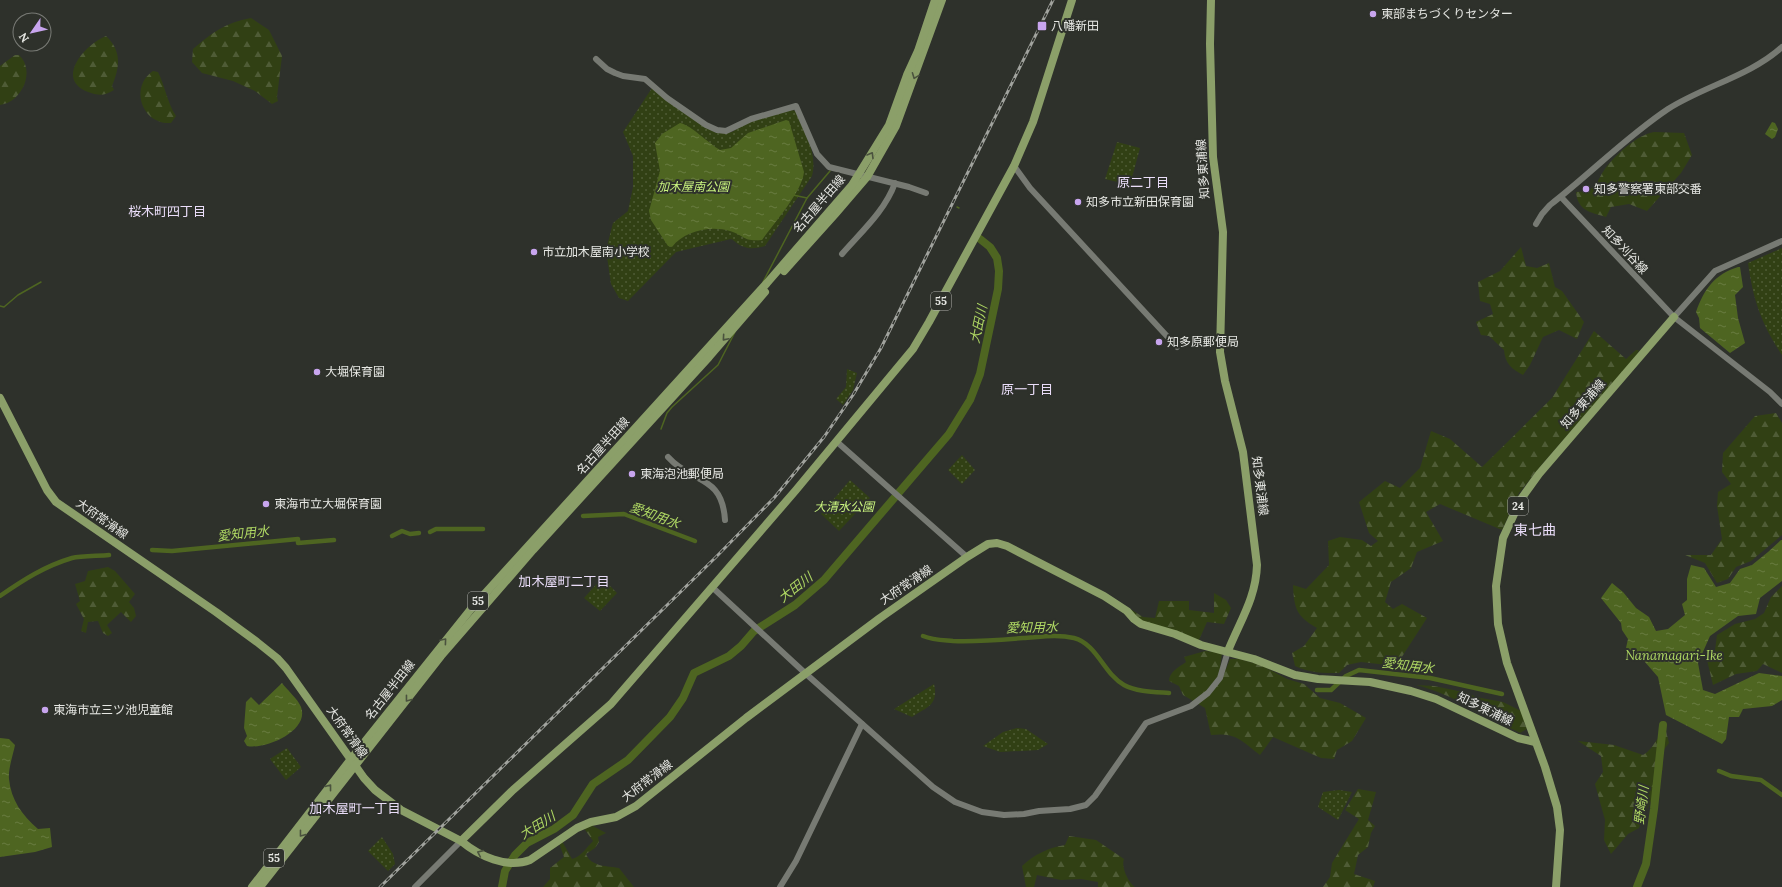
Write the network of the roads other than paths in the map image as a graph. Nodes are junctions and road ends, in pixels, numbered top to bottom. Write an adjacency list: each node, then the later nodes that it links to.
1 (935, 0): 8 (main road, 名古屋半田線 / 55, one-way to 1)
2 (942, 0): 8 (main road, 名古屋半田線 / 55, one-way to 8)
3 (1072, 0): 7 (main road, 55)
4 (1211, 0): 24 (main road, 知多東浦線)
5 (1782, 47): 11 (street)
6 (596, 59): 8 (street)
7 (1014, 166): 16 (street); 19 (main road, 55)
8 (863, 176): 9 (street); 28 (main road, 名古屋半田線 / 55)
9 (895, 183): 10 (street); 14 (street)
10 (926, 193)
11 (1560, 197): 12 (street); 15 (street, 知多刈谷線)
12 (1536, 224)
13 (1782, 241): 15 (street)
14 (842, 254)
15 (1674, 318): 18 (street, 知多刈谷線); 27 (main road, 知多東浦線 / 24)
16 (1177, 347)
17 (0, 398): 28 (main road, 大府常滑線)
18 (1782, 404)
19 (836, 441): 22 (street); 23 (main road, 55)
20 (668, 457): 21 (street)
21 (726, 520)
22 (967, 557): 24 (main road, 大府常滑線); 25 (main road, 大府常滑線)
23 (712, 587): 25 (street); 29 (main road, 55)
24 (1228, 651): 26 (street); 27 (main road, 知多東浦線)
25 (805, 673): 26 (street); 29 (main road, 大府常滑線, one-way to 29)
26 (862, 724): 33 (street)
27 (1535, 742): 34 (main road, 知多東浦線 / 24)
28 (354, 762): 29 (main road, 大府常滑線); 30 (main road, 名古屋半田線 / 55, one-way to 28); 31 (main road, 名古屋半田線 / 55, one-way to 31)
29 (461, 841): 32 (street)
30 (252, 887)
31 (260, 887)
32 (415, 887)
33 (780, 887)
34 (1556, 887)

